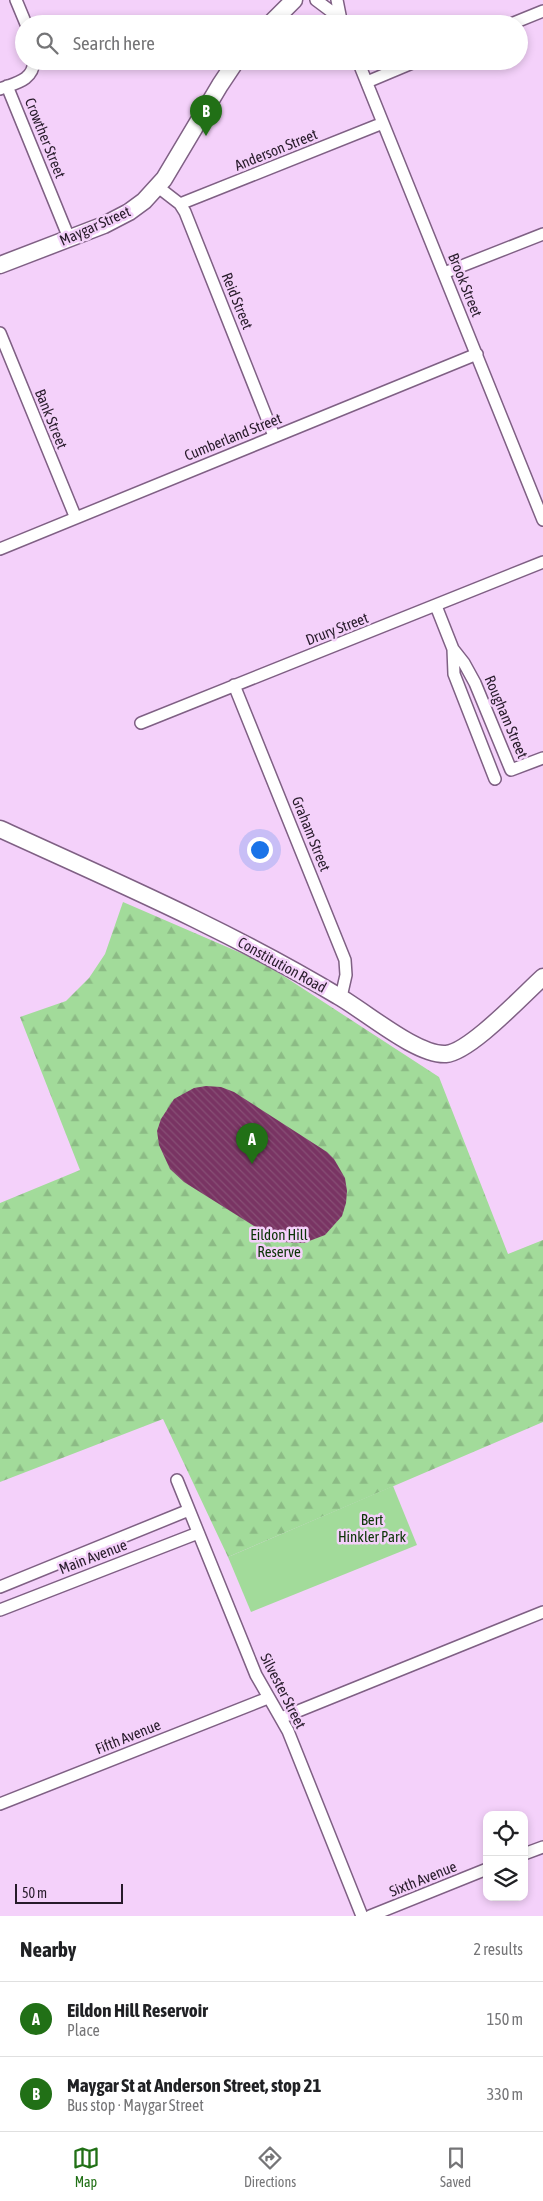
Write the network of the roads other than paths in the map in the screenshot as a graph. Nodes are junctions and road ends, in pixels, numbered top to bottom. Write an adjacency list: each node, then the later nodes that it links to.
1 (16, 0): 6 (street)
2 (294, 0): 7 (street)
3 (316, 0): 8 (street)
4 (337, 0): 9 (street)
5 (543, 11): 10 (street)
6 (22, 15)
7 (279, 15)
8 (334, 15)
9 (340, 15)
10 (528, 17)
11 (32, 70): 16 (street, Crowther Street)
12 (230, 70): 18 (street, Maygar Street)
13 (361, 70): 15 (street, Brook Street)
14 (396, 70): 15 (street)
15 (366, 82): 17 (street, Brook Street)
16 (4, 88): 21 (street, Crowther Street)
17 (383, 123): 19 (street, Anderson Street); 23 (street, Brook Street)
18 (158, 187): 19 (street, Reid Street); 21 (street, Maygar Street)
19 (180, 204): 26 (street, Reid Street)
20 (543, 234): 23 (street)
21 (69, 238): 22 (street, Maygar Street)
22 (0, 265)
23 (444, 272): 25 (street, Brook Street)
24 (0, 333): 27 (street, Bank Street)
25 (477, 354): 26 (street, Cumberland Street); 28 (street, Brook Street)
26 (274, 436): 27 (street, Cumberland Street)
27 (75, 516): 29 (street, Cumberland Street)
28 (543, 520)
29 (0, 548)
30 (543, 562): 31 (street, Drury Street)
31 (436, 606): 32 (street, Rougham Street); 33 (street, Drury Street)
32 (452, 649): 35 (street, Rougham Street); 36 (street, Rougham Street)
33 (234, 685): 34 (street, Drury Street); 39 (street, Graham Street)
34 (141, 724)
35 (543, 758)
36 (495, 779)
37 (0, 829): 39 (street, Constitution Road)
38 (543, 977): 39 (street, Constitution Road)
39 (341, 997)
40 (177, 1480): 41 (street, Silvester Street)
41 (189, 1510): 42 (street, Silvester Street); 43 (street, Main Avenue)
42 (198, 1532): 44 (street, Main Avenue); 46 (street, Silvester Street)
43 (0, 1587)
44 (0, 1610)
45 (543, 1612): 47 (street)
46 (268, 1698): 47 (street, Silvester Street); 48 (street, Fifth Avenue)
47 (280, 1718): 52 (street, Silvester Street)
48 (0, 1804)
49 (543, 1847): 50 (street)
50 (528, 1853)
51 (483, 1871): 53 (street, Sixth Avenue)
52 (362, 1916)
53 (370, 1916)

